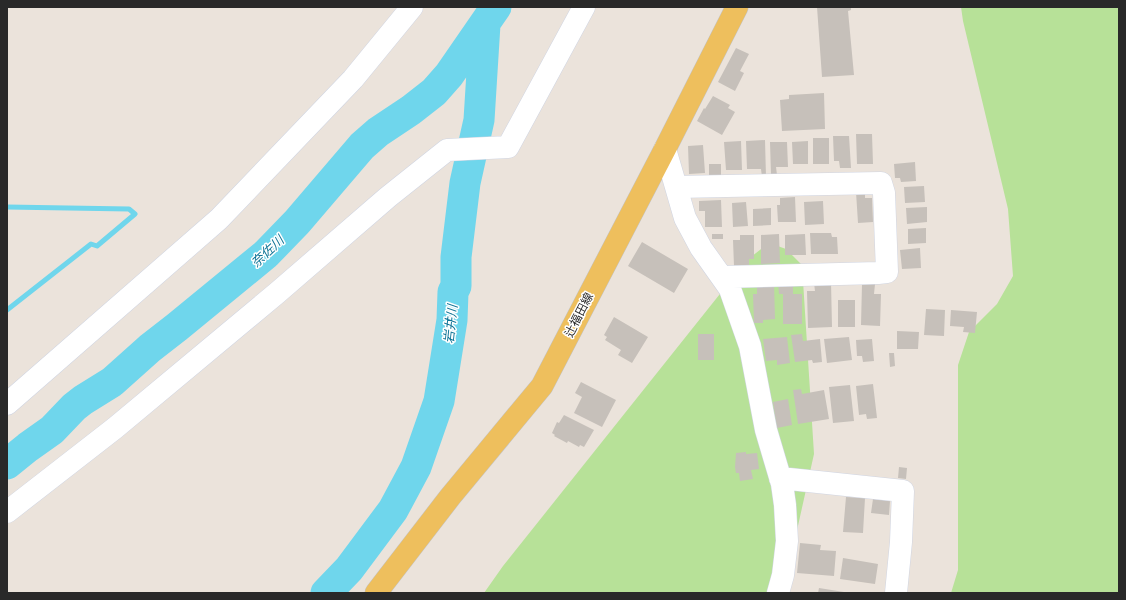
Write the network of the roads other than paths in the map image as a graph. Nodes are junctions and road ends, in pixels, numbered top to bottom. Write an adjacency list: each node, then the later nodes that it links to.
1 (412, 7): 7 (street)
2 (584, 7): 9 (street)
3 (737, 7): 4 (main road, 辻福田線)
4 (665, 149): 5 (street); 10 (main road, 辻福田線)
5 (676, 187): 6 (street); 6 (street)
6 (722, 277): 8 (street)
7 (7, 404)
8 (780, 478): 11 (street); 12 (street)
9 (7, 512)
10 (376, 593)
11 (778, 593)
12 (896, 593)

